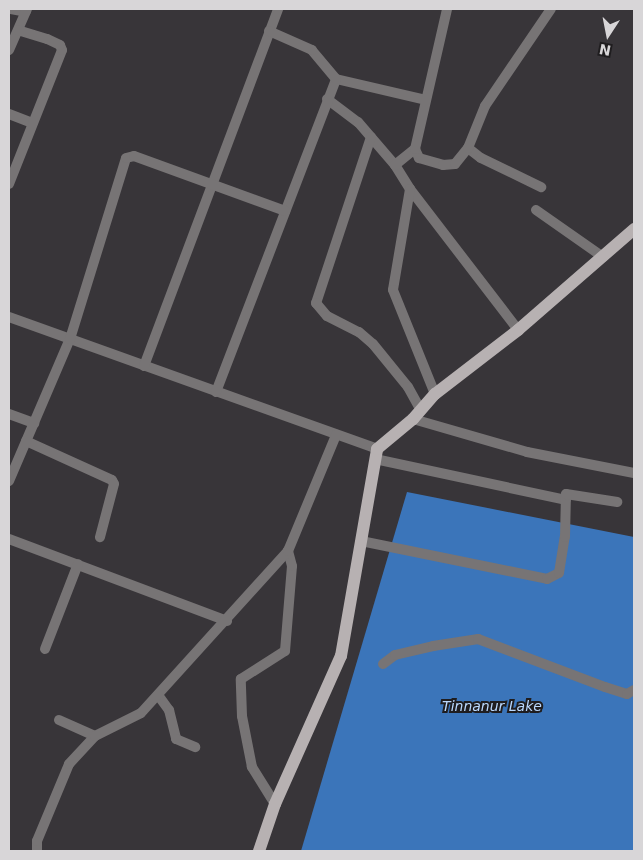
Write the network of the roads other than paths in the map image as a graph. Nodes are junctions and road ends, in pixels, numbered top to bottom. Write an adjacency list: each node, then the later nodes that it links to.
1 (11, 9): 5 (street)
2 (278, 9): 7 (street)
3 (447, 9): 11 (street)
4 (551, 9): 15 (street)
5 (26, 10): 6 (street)
6 (18, 30): 8 (street); 13 (street)
7 (269, 31): 9 (street); 18 (street)
8 (9, 50)
9 (336, 79): 10 (street); 11 (street)
10 (327, 99): 14 (street); 23 (street)
11 (426, 100): 16 (street)
12 (9, 114): 13 (street)
13 (32, 123): 19 (street)
14 (371, 137): 17 (street); 33 (street)
15 (468, 148): 16 (street); 20 (street)
16 (415, 150): 17 (street)
17 (395, 165): 21 (street)
18 (212, 183): 23 (street); 28 (street); 29 (street)
19 (9, 184)
20 (541, 187)
21 (410, 189): 27 (street); 31 (street)
22 (536, 210): 25 (street)
23 (285, 212): 30 (street)
24 (634, 228): 25 (main road)
25 (603, 257): 27 (main road)
26 (9, 317): 28 (street)
27 (518, 330): 31 (main road)
28 (70, 339): 29 (street); 34 (street)
29 (144, 366): 30 (street)
30 (216, 392): 35 (street)
31 (436, 394): 33 (main road)
32 (9, 414): 34 (street)
33 (417, 414): 37 (main road); 38 (street)
34 (34, 423): 36 (street)
35 (336, 435): 37 (street); 45 (street)
36 (26, 441): 39 (street); 42 (street)
37 (376, 454): 40 (street); 44 (main road)
38 (634, 473)
39 (9, 481)
40 (566, 500): 41 (street); 44 (street)
41 (617, 502)
42 (100, 537)
43 (9, 539): 46 (street)
44 (361, 541): 55 (main road)
45 (288, 550): 47 (street); 55 (street)
46 (78, 564): 47 (street); 48 (street)
47 (227, 621): 51 (street)
48 (45, 649)
49 (383, 664): 50 (street)
50 (634, 690)
51 (158, 695): 53 (street); 54 (street)
52 (59, 720): 53 (street)
53 (96, 736): 56 (street)
54 (195, 747)
55 (275, 804): 57 (main road)
56 (36, 851)
57 (258, 851)

